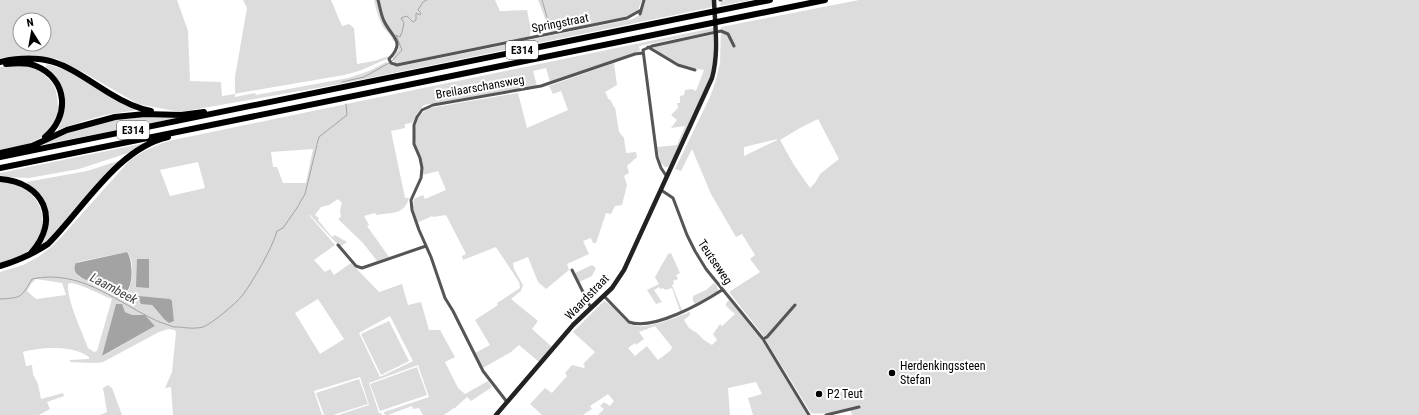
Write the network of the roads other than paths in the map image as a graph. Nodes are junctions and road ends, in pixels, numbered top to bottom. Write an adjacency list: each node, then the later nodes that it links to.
1 (378, 0): 2 (street, Springstraat)
2 (644, 0)
3 (714, 0): 19 (street, Waardstraat)
4 (770, 0): 12 (highway, E314)
5 (825, 0): 14 (highway, E314)
6 (734, 46): 7 (street)
7 (648, 47): 8 (street); 11 (street)
8 (643, 53): 19 (street); 23 (street, Breilaarschansweg)
9 (0, 62): 13 (highway, E314)
10 (0, 65): 15 (highway, E314)
11 (695, 70)
12 (267, 103): 13 (highway, E314); 17 (highway, E314)
13 (170, 115): 15 (highway, E314)
14 (180, 131): 18 (highway, E314); 24 (highway, E314)
15 (23, 148): 16 (highway, E314)
16 (0, 153)
17 (0, 157)
18 (0, 168)
19 (667, 177): 21 (street, Waardstraat)
20 (0, 179): 24 (highway, E314)
21 (661, 190): 27 (street, Teutseweg); 28 (street, Waardstraat)
22 (338, 245): 23 (street)
23 (426, 246): 32 (street, Breilaarschansweg)
24 (28, 256): 25 (highway, E314)
25 (0, 266)
26 (572, 270): 30 (street)
27 (722, 290): 28 (street); 31 (street, Teutseweg)
28 (604, 296): 30 (street, Waardstraat)
29 (795, 305): 31 (street)
30 (591, 308): 32 (street, Waardstraat)
31 (764, 339): 35 (street, Teutseweg)
32 (507, 402): 34 (street, Waardstraat)
33 (859, 407): 36 (street)
34 (496, 415)
35 (809, 415)
36 (826, 415)

